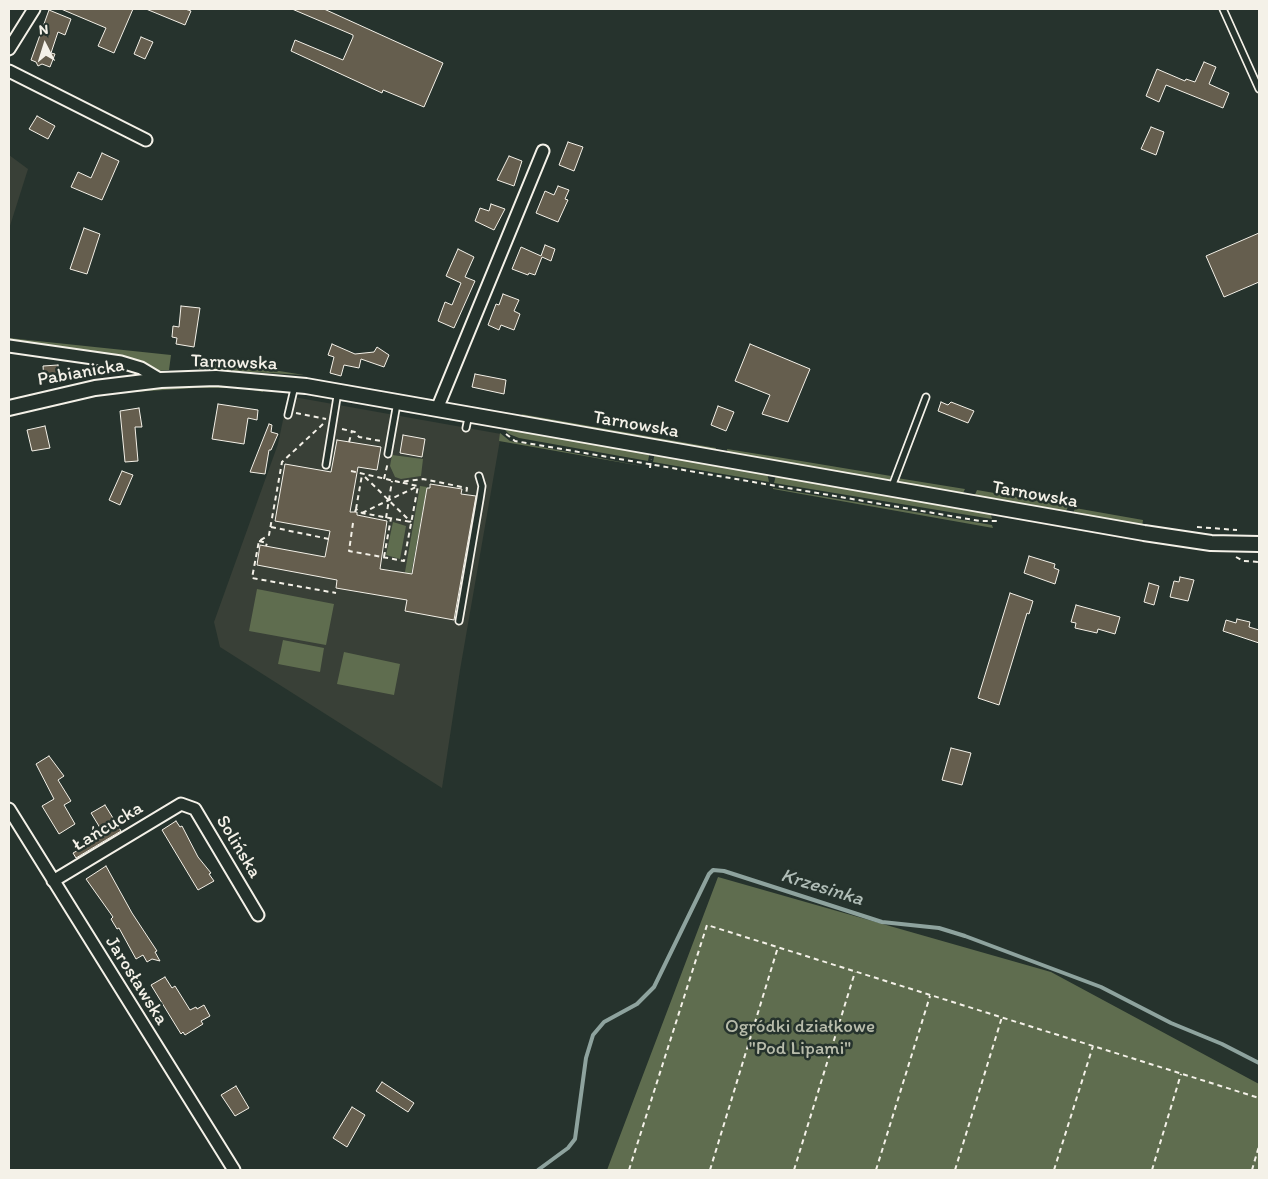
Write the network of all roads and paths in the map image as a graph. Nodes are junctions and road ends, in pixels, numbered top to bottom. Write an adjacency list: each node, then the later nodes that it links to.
1 (34, 9): 3 (street)
2 (1223, 9): 5 (lane)
3 (9, 49)
4 (9, 71): 6 (street)
5 (1259, 89)
6 (146, 140)
7 (543, 151): 15 (street)
8 (9, 346): 9 (street)
9 (160, 380): 10 (street, Tarnowska); 14 (street, Pabianicka)
10 (295, 385): 11 (street, Tarnowska); 16 (lane)
11 (338, 390): 13 (street, Tarnowska); 17 (lane)
12 (926, 397): 31 (lane)
13 (397, 401): 15 (street, Tarnowska); 21 (lane)
14 (9, 408)
15 (437, 409): 31 (street, Tarnowska)
16 (289, 414): 40 (path)
17 (332, 427): 18 (path); 23 (lane)
18 (352, 431): 20 (path); 21 (path)
19 (503, 431): 37 (path)
20 (350, 442)
21 (390, 443): 22 (lane)
22 (388, 454): 27 (path)
23 (326, 465)
24 (351, 471): 25 (path)
25 (363, 475): 27 (path); 33 (path); 34 (path)
26 (479, 476): 49 (lane)
27 (384, 479): 28 (path)
28 (392, 481): 29 (path); 33 (path)
29 (399, 482): 30 (path); 32 (path)
30 (418, 486): 33 (path); 38 (path)
31 (891, 489): 43 (street, Tarnowska)
32 (466, 494)
33 (389, 500): 34 (path); 35 (path); 38 (path)
34 (362, 513): 35 (path)
35 (386, 518): 36 (path)
36 (391, 518): 38 (path); 45 (path)
37 (1005, 519)
38 (412, 522): 45 (path)
39 (353, 523): 45 (path)
40 (270, 528): 41 (path); 42 (path)
41 (329, 539)
42 (259, 542): 44 (path); 48 (path)
43 (1259, 544)
44 (266, 546)
45 (384, 557)
46 (1234, 557): 47 (path)
47 (1259, 562)
48 (336, 593)
49 (459, 621)
50 (181, 804): 52 (street, Łańcucka); 53 (street, Solińska)
51 (9, 809): 52 (street, Jarosławska)
52 (53, 881): 62 (street, Jarosławska)
53 (258, 915)
54 (778, 947): 55 (path); 63 (path); 64 (path)
55 (856, 972): 56 (path); 65 (path)
56 (930, 995): 57 (path); 66 (path)
57 (1002, 1018): 58 (path); 67 (path)
58 (1093, 1046): 59 (path); 68 (path)
59 (1182, 1074): 60 (path); 69 (path)
60 (1259, 1098)
61 (1259, 1146): 70 (path)
62 (234, 1170)
63 (629, 1170)
64 (710, 1170)
65 (794, 1170)
66 (876, 1170)
67 (955, 1170)
68 (1054, 1170)
69 (1152, 1170)
70 (1252, 1170)

